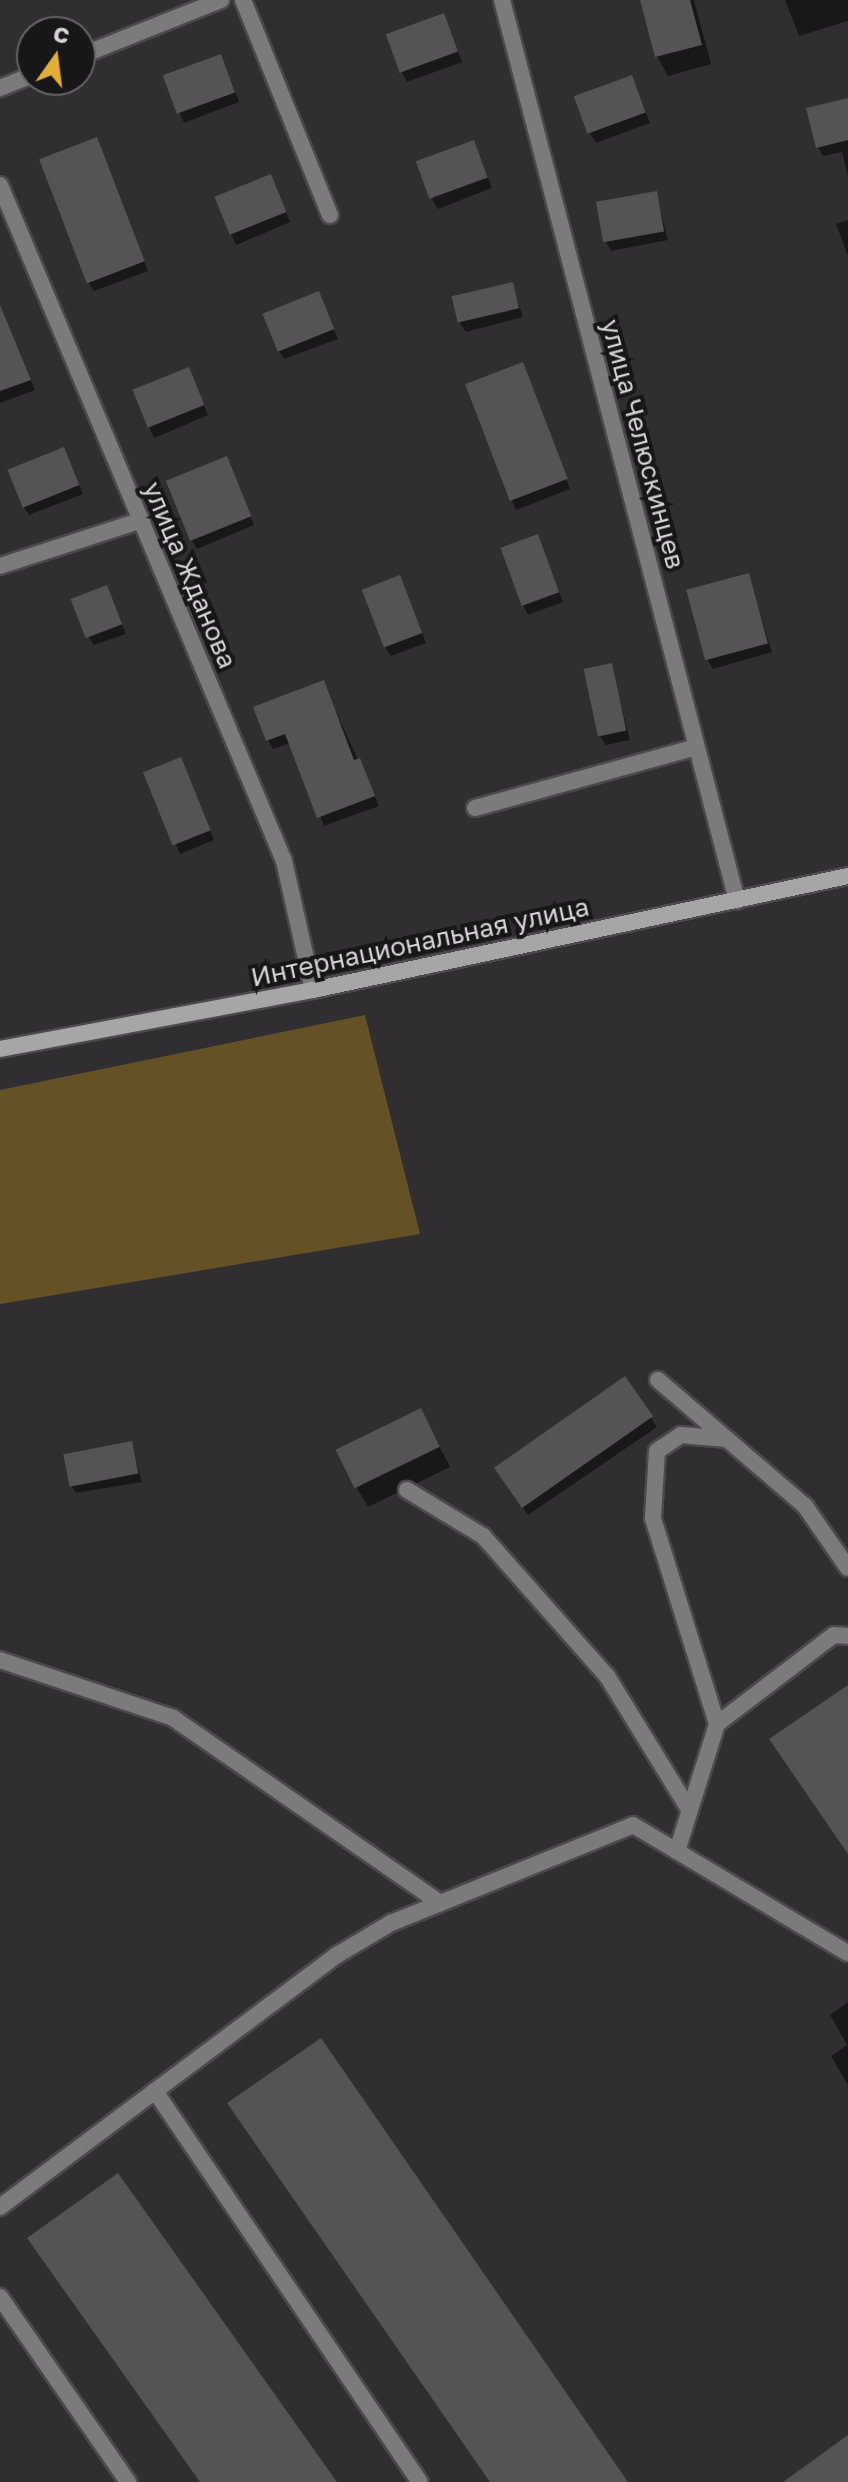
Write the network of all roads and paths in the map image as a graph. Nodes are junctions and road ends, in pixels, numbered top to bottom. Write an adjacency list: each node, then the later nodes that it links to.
1 (221, 0): 4 (street)
2 (243, 0): 6 (street)
3 (502, 0): 9 (street, улица Челюскинцев)
4 (96, 50)
5 (0, 185): 7 (street, улица Жданова)
6 (330, 215)
7 (142, 520): 8 (street); 13 (street, улица Жданова)
8 (0, 566)
9 (696, 747): 10 (street); 12 (street, улица Челюскинцев)
10 (475, 808)
11 (848, 876): 12 (street, Интернациональная улица)
12 (737, 901): 13 (street, Интернациональная улица)
13 (313, 990): 14 (street, Интернациональная улица)
14 (0, 1049)
15 (658, 1380): 16 (street)
16 (727, 1439): 18 (street); 21 (street)
17 (407, 1490): 22 (street)
18 (848, 1568)
19 (848, 1636): 21 (street)
20 (0, 1660): 24 (street)
21 (717, 1724): 22 (street)
22 (690, 1811): 23 (street)
23 (677, 1851): 24 (street); 25 (street)
24 (440, 1903): 26 (street)
25 (848, 1953)
26 (155, 2091): 27 (street); 30 (street)
27 (0, 2207)
28 (0, 2297): 29 (street)
29 (128, 2482)
30 (420, 2482)

